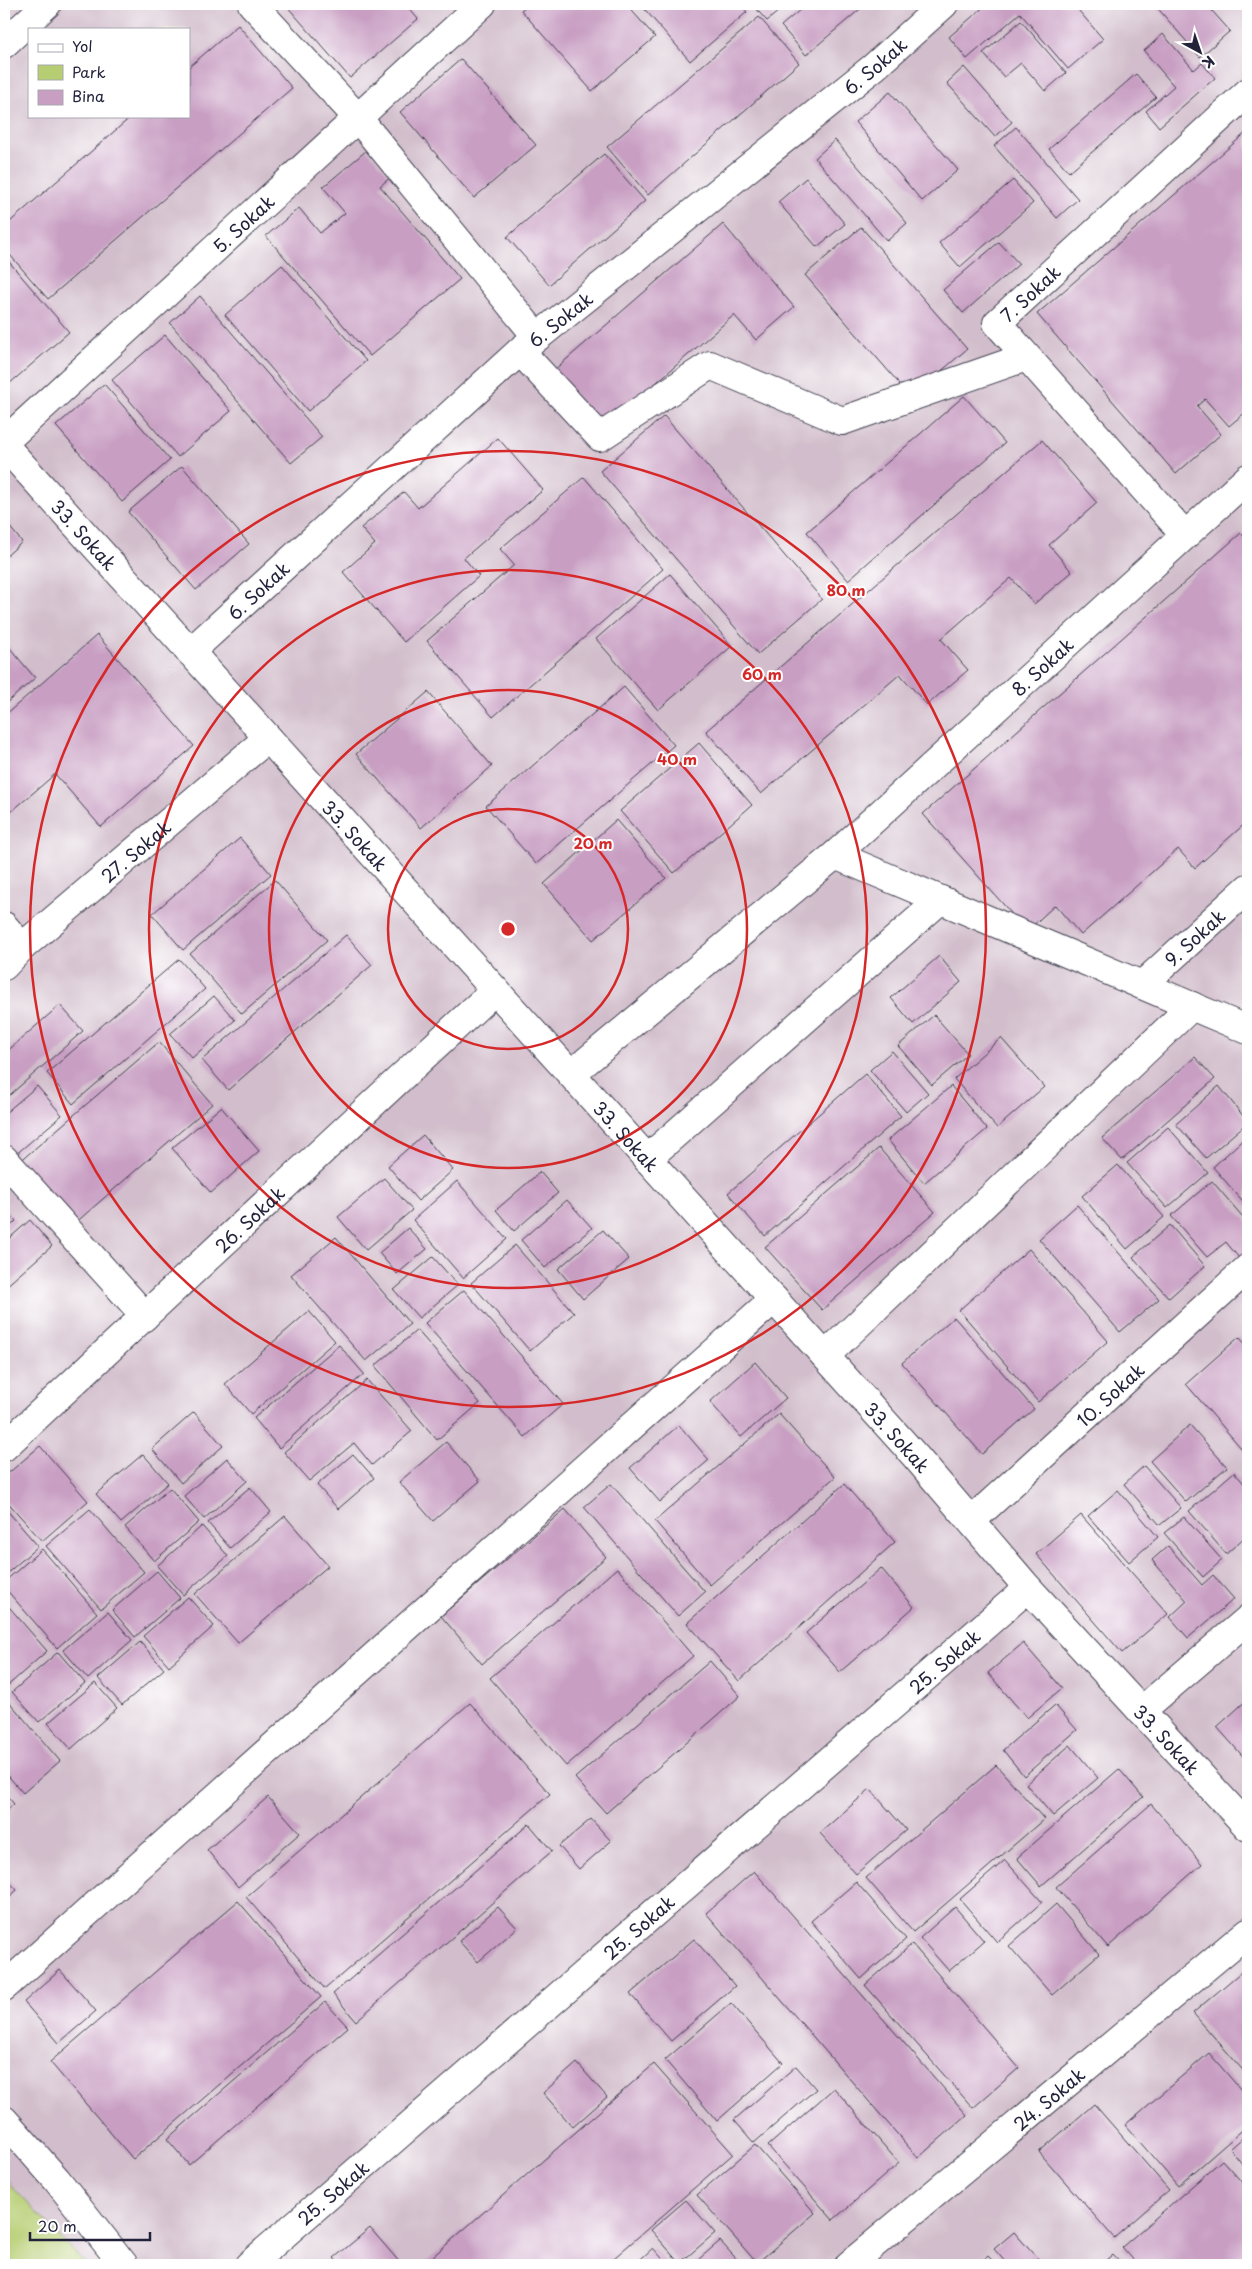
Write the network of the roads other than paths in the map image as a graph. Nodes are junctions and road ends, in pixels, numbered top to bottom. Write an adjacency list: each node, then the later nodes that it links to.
1 (47, 4): 5 (street)
2 (252, 4): 7 (street)
3 (482, 4): 7 (street, 5. Sokak)
4 (944, 4): 8 (street, 6. Sokak)
5 (4, 44)
6 (1248, 92): 9 (street, 7. Sokak)
7 (357, 117): 8 (street); 10 (street, 5. Sokak)
8 (528, 344): 9 (street); 13 (street, 6. Sokak)
9 (1026, 357): 12 (street, 7. Sokak)
10 (4, 443): 13 (street, 33. Sokak)
11 (1248, 478): 12 (street, 8. Sokak)
12 (1185, 535): 15 (street, 8. Sokak)
13 (190, 652): 14 (street, 33. Sokak)
14 (268, 738): 19 (street, 27. Sokak); 21 (street, 33. Sokak)
15 (835, 855): 17 (street); 24 (street, 8. Sokak)
16 (1248, 888): 20 (street, 9. Sokak)
17 (940, 900): 20 (street); 26 (street)
18 (4, 926): 19 (street)
19 (13, 956)
20 (1142, 985): 22 (street)
21 (496, 990): 24 (street, 33. Sokak); 29 (street, 26. Sokak)
22 (1192, 1006): 23 (street); 30 (street)
23 (1248, 1030)
24 (571, 1074): 26 (street, 33. Sokak)
25 (4, 1159): 29 (street)
26 (647, 1159): 28 (street, 33. Sokak)
27 (1248, 1268): 32 (street, 10. Sokak)
28 (774, 1300): 30 (street, 33. Sokak); 38 (street)
29 (145, 1316): 31 (street, 26. Sokak)
30 (825, 1356): 32 (street, 33. Sokak)
31 (4, 1447)
32 (970, 1521): 33 (street, 33. Sokak)
33 (1028, 1588): 35 (street, 33. Sokak); 41 (street, 25. Sokak)
34 (1248, 1619): 35 (street)
35 (1141, 1711): 36 (street, 33. Sokak)
36 (1248, 1827)
37 (1248, 1932): 42 (street, 24. Sokak)
38 (4, 1987)
39 (4, 2120): 40 (street)
40 (124, 2265)
41 (249, 2265)
42 (849, 2265)

